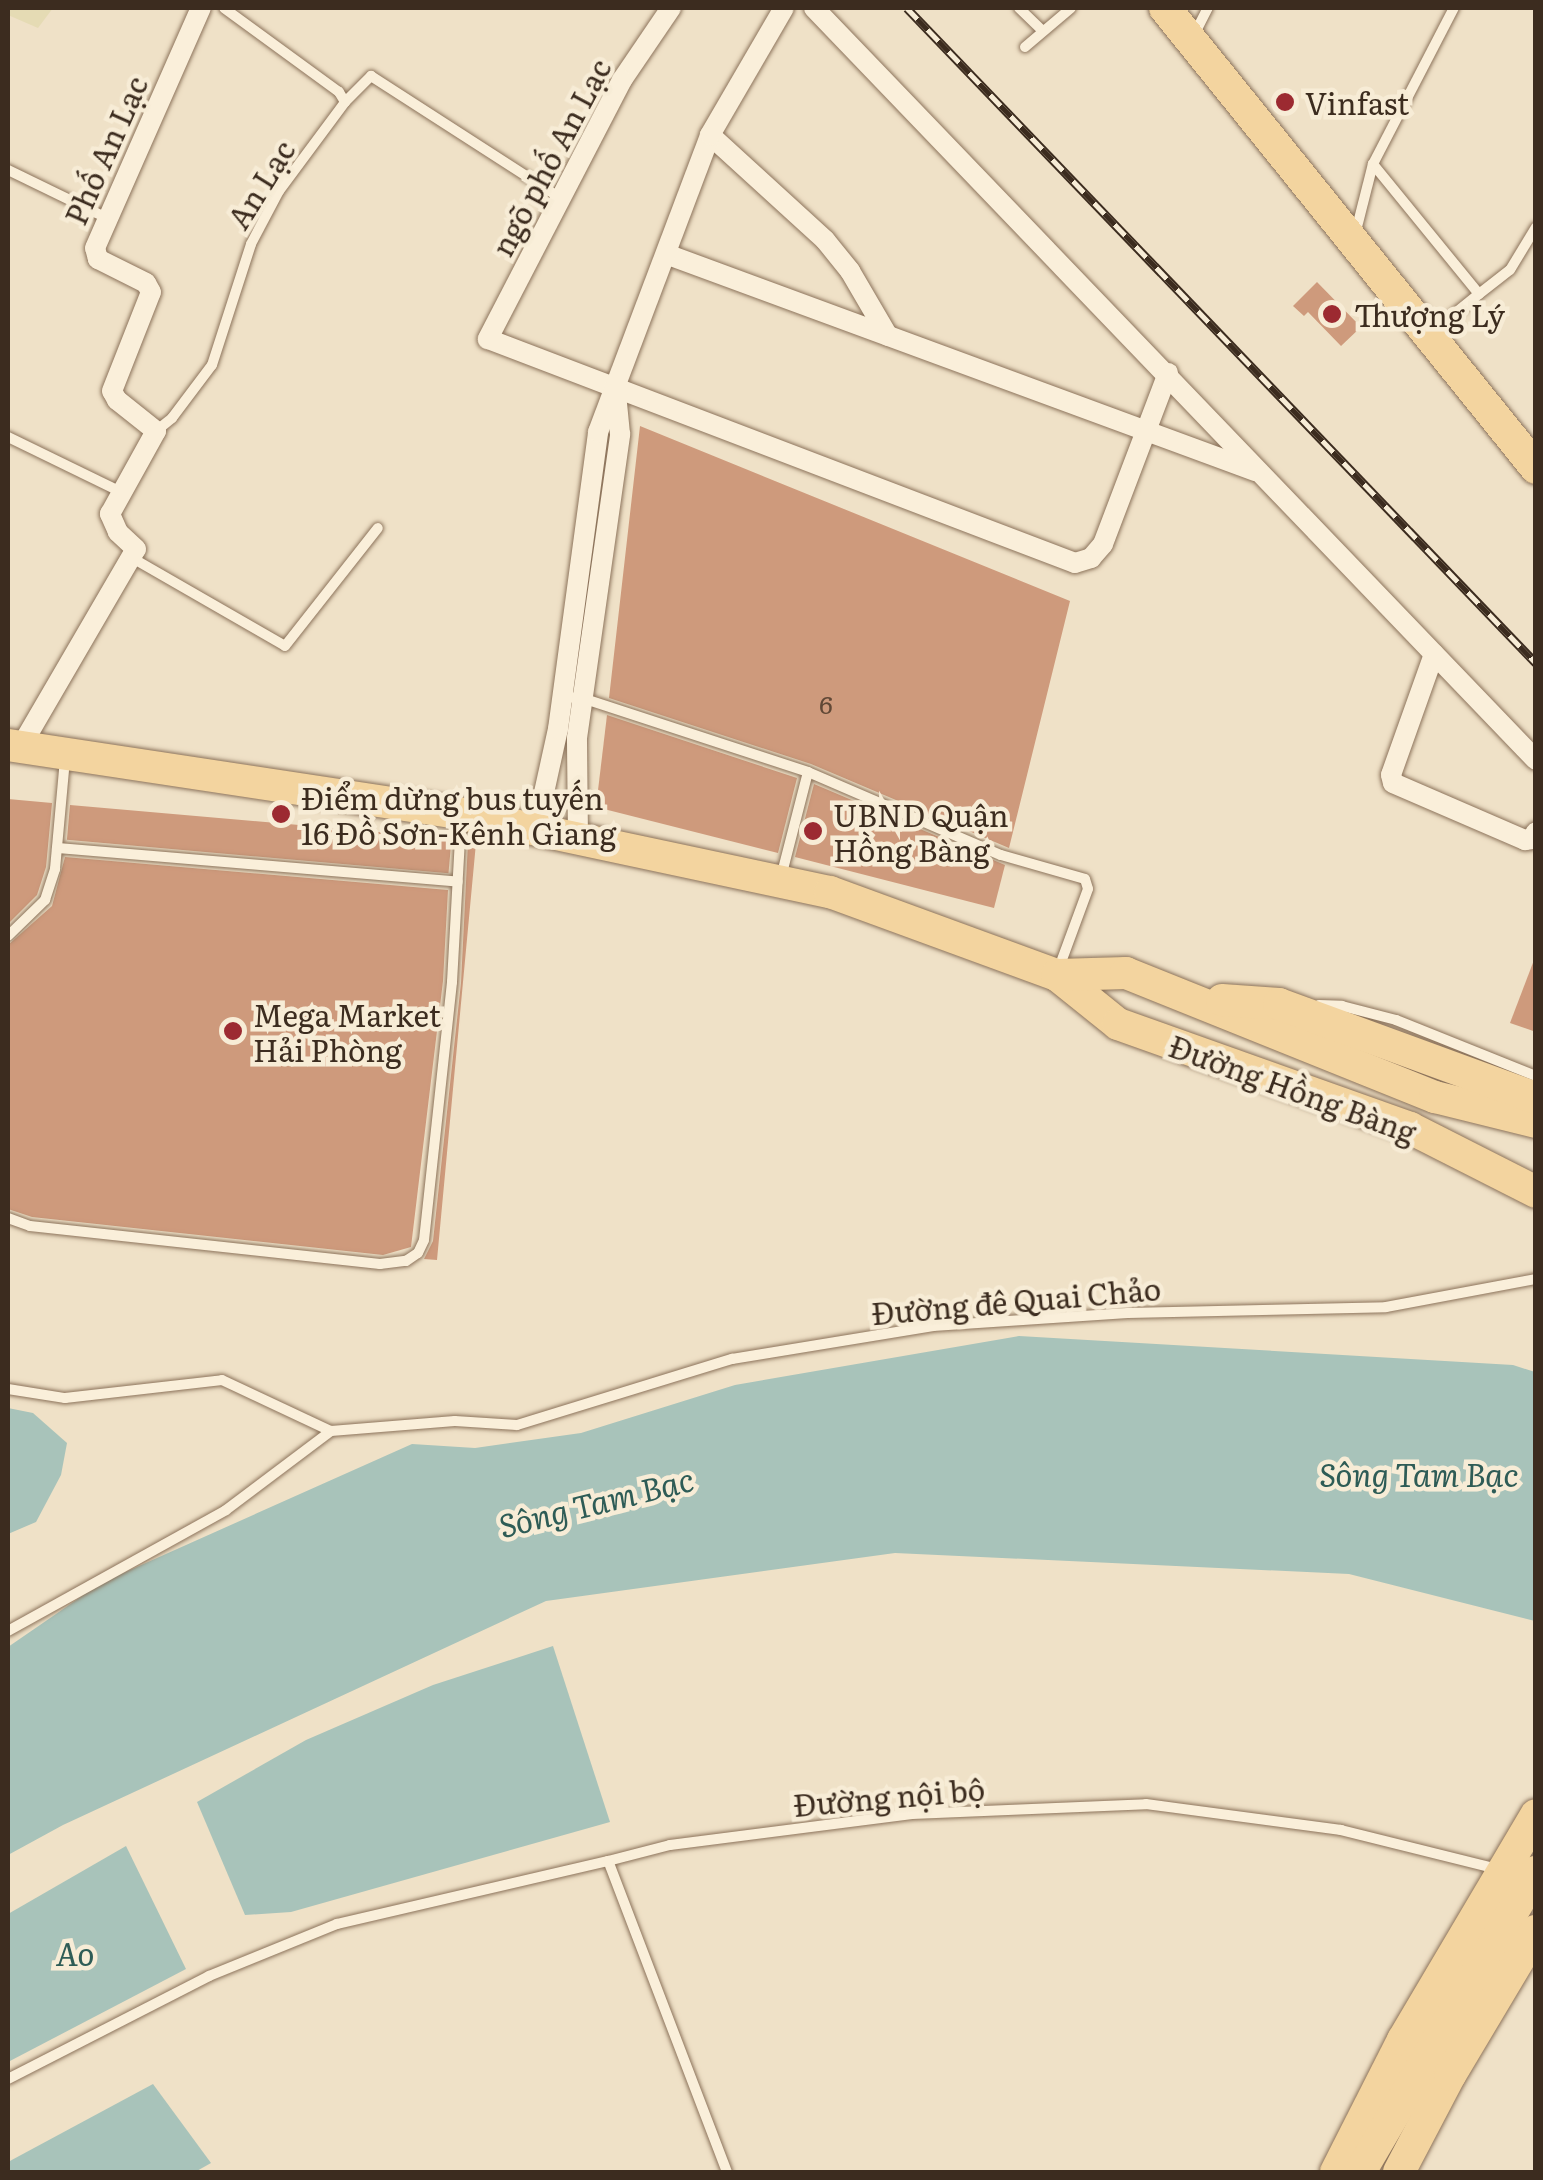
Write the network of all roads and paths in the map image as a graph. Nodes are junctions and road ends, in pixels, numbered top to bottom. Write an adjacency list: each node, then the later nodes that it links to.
1 (201, 8): 19 (street, Phố An Lạc)
2 (224, 8): 14 (lane)
3 (671, 8): 18 (street, ngõ phố An Lạc)
4 (784, 8): 15 (street)
5 (814, 8): 26 (street)
6 (1019, 8): 11 (lane)
7 (1071, 8): 11 (lane)
8 (1165, 8): 12 (main road)
9 (1208, 8): 12 (lane)
10 (1454, 8): 16 (lane)
11 (1042, 30): 13 (lane)
12 (1191, 40): 21 (main road)
13 (1025, 47)
14 (345, 102): 18 (lane); 28 (lane, An Lạc)
15 (710, 135): 22 (street); 25 (street)
16 (1373, 164): 21 (lane); 23 (lane)
17 (8, 170): 19 (lane)
18 (561, 198): 27 (street, ngõ phố An Lạc)
19 (107, 218): 28 (street, Phố An Lạc)
20 (1536, 228): 23 (lane)
21 (1354, 242): 24 (main road)
22 (666, 254): 25 (street); 27 (street)
23 (1479, 294): 24 (lane)
24 (1428, 335): 31 (main road)
25 (888, 336): 29 (street)
26 (1168, 373): 29 (street); 32 (street)
27 (616, 391): 29 (street); 37 (street)
28 (156, 431): 33 (street)
29 (1146, 431): 32 (street)
30 (8, 436): 33 (lane)
31 (1527, 451)
32 (1258, 472): 36 (street)
33 (120, 491): 35 (street)
34 (378, 528): 35 (lane)
35 (134, 559): 38 (street)
36 (1434, 654): 40 (street); 44 (street)
37 (572, 697): 41 (lane); 43 (street); 45 (street)
38 (14, 746): 39 (main road, Đường Hồng Bàng)
39 (66, 754): 42 (main road, Đường Hồng Bàng); 46 (lane)
40 (1536, 760)
41 (808, 772): 48 (lane); 50 (lane)
42 (462, 814): 43 (main road, Đường Hồng Bàng); 47 (lane)
43 (536, 829): 45 (main road, Đường Hồng Bàng)
44 (1536, 832)
45 (578, 838): 48 (main road, Đường Hồng Bàng)
46 (57, 848): 47 (lane); 49 (lane)
47 (458, 882): 61 (lane)
48 (779, 884): 50 (main road, Đường Hồng Bàng)
49 (8, 936)
50 (1057, 975): 51 (main road, Đường Hồng Bàng); 57 (main road, Đường Hồng Bàng)
51 (1194, 999): 52 (main road); 54 (main road, Đường Hồng Bàng)
52 (1279, 1004): 53 (lane); 55 (main road)
53 (1536, 1076)
54 (1435, 1097): 56 (main road, Đường Hồng Bàng); 58 (main road)
55 (1536, 1098)
56 (1536, 1122)
57 (1410, 1128): 59 (main road); 60 (main road, Đường Hồng Bàng)
58 (1536, 1144)
59 (1536, 1166)
60 (1536, 1192)
61 (8, 1218)
62 (1536, 1280): 64 (lane, Đường đê Quai Chảo)
63 (8, 1389): 64 (lane, Đường đê Quai Chảo)
64 (331, 1431): 65 (lane)
65 (8, 1631)
66 (1536, 1815): 68 (main road)
67 (608, 1861): 68 (lane, Đường nội bộ); 70 (lane, Đường nội bộ); 72 (lane)
68 (1520, 1871): 71 (main road); 73 (main road)
69 (1536, 1931): 76 (main road)
70 (8, 2080)
71 (1396, 2113): 74 (main road); 75 (main road)
72 (728, 2172)
73 (1336, 2172)
74 (1360, 2172)
75 (1375, 2172)
76 (1399, 2172)

